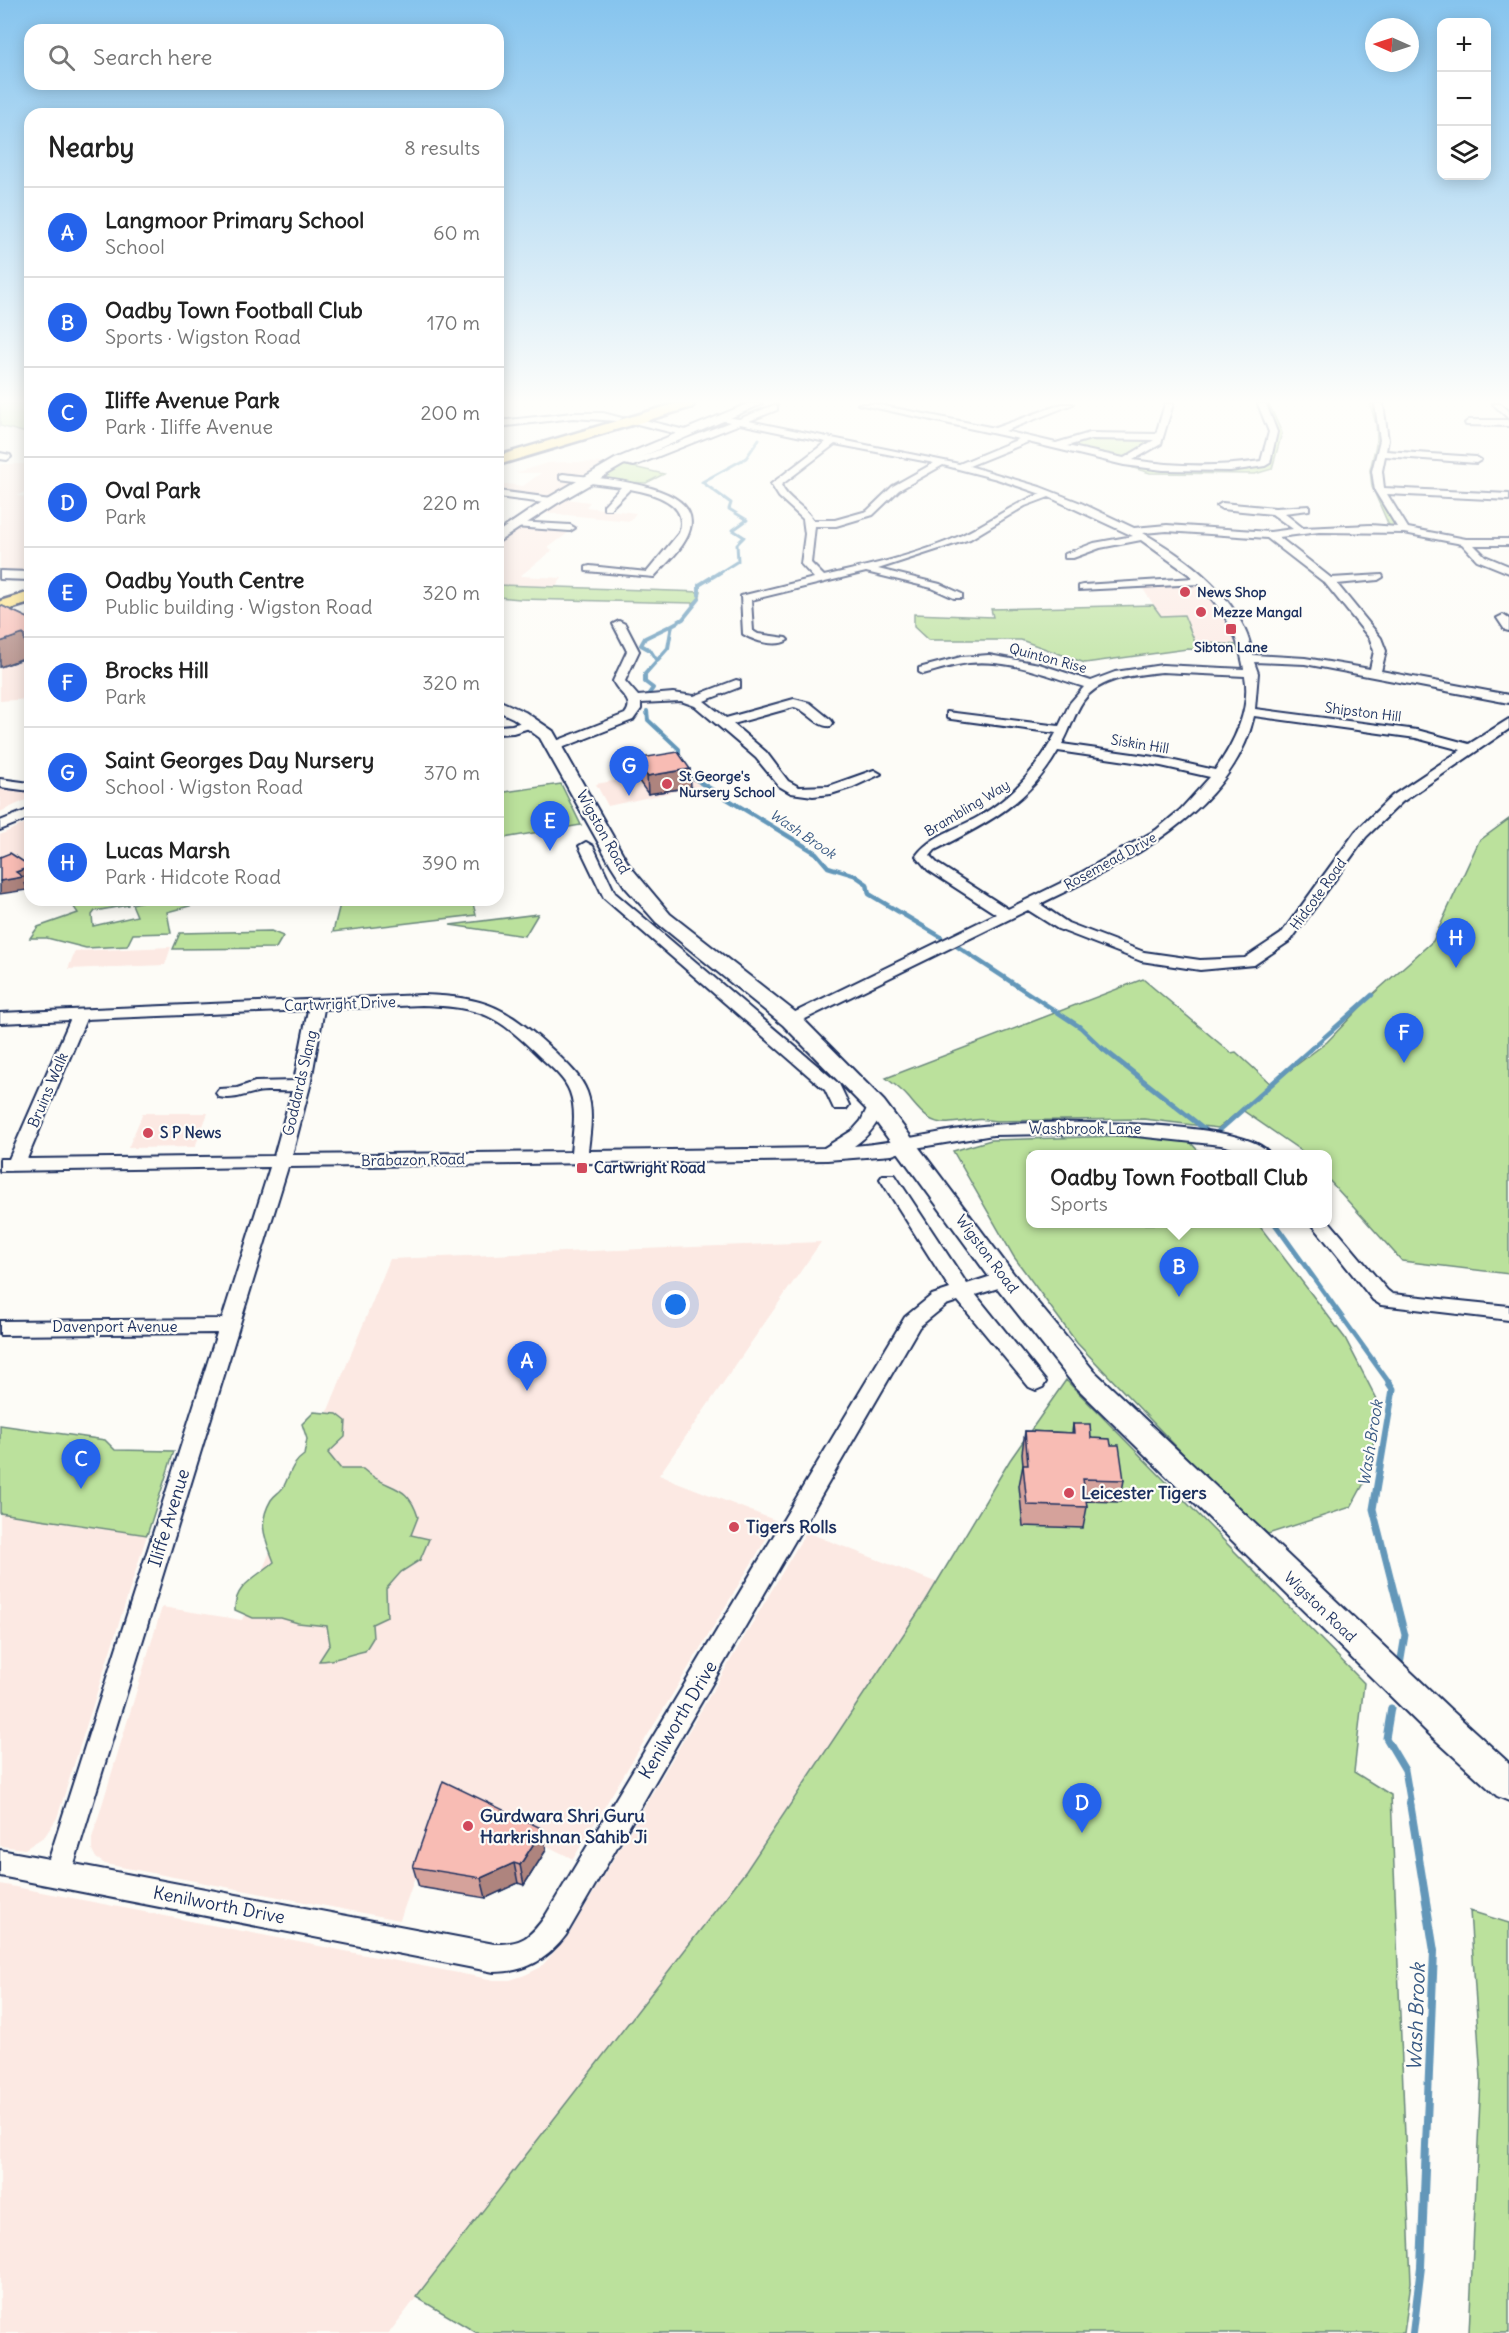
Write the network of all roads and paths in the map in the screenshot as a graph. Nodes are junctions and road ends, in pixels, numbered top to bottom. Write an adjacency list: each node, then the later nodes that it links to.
1 (535, 513): 10 (main road)
2 (684, 513): 20 (street)
3 (803, 513): 9 (street)
4 (870, 513): 9 (street)
5 (1007, 513): 21 (street)
6 (1098, 513): 15 (street, Rosemead Drive)
7 (1277, 513): 13 (street)
8 (1393, 513): 12 (street)
9 (810, 523): 26 (street)
10 (517, 525): 11 (street); 14 (main road)
11 (570, 528)
12 (1404, 530): 13 (street); 18 (street)
13 (1301, 531): 16 (street)
14 (504, 534)
15 (1138, 534): 16 (street); 19 (street); 27 (street, Rosemead Drive)
16 (1270, 535): 28 (street)
17 (1508, 538): 18 (street)
18 (1466, 542): 22 (street)
19 (1069, 556)
20 (590, 569)
21 (868, 569): 26 (street); 30 (street)
22 (1509, 570)
23 (0, 575): 24 (main road)
24 (24, 576)
25 (1378, 577): 28 (street)
26 (821, 579): 35 (street)
27 (1203, 581): 29 (street); 36 (street, Rosemead Drive)
28 (1329, 581): 39 (street)
29 (1083, 588)
30 (958, 596)
31 (24, 601): 33 (highway)
32 (24, 608): 33 (highway)
33 (4, 613)
34 (619, 624): 43 (street)
35 (782, 641)
36 (1250, 658): 38 (street, Rosemead Drive); 39 (street)
37 (923, 670): 41 (street, Quinton Rise)
38 (1252, 673): 41 (street, Brambling Way); 46 (street, Rosemead Drive)
39 (1375, 673): 42 (street)
40 (736, 684): 44 (street)
41 (1094, 686): 53 (street, Brambling Way)
42 (1509, 699)
43 (634, 700): 44 (street); 54 (street)
44 (693, 700): 49 (street)
45 (504, 708): 48 (main road, Wigston Road)
46 (1250, 712): 56 (street, Shipston Hill); 58 (street, Rosemead Drive)
47 (951, 715): 53 (street)
48 (532, 723): 52 (street); 54 (main road, Wigston Road)
49 (723, 723): 50 (street); 57 (street)
50 (827, 723)
51 (1509, 723): 56 (street, Hidcote Road)
52 (504, 730)
53 (1063, 730): 55 (street, Brambling Way)
54 (555, 746): 64 (main road, Wigston Road)
55 (1054, 747): 58 (street, Siskin Hill); 67 (street, Brambling Way)
56 (1471, 749): 66 (street, Hidcote Road)
57 (874, 774)
58 (1219, 775): 66 (street, Rosemead Drive)
59 (0, 783): 60 (street)
60 (24, 786)
61 (24, 816): 62 (street)
62 (0, 826)
63 (586, 846): 65 (street, Wigston Road)
64 (620, 866): 65 (street); 68 (main road, Wigston Road)
65 (597, 870): 69 (street, Wigston Road)
66 (1029, 904): 67 (street, Rosemead Drive)
67 (1007, 915): 73 (street, Rosemead Drive)
68 (711, 958): 69 (street); 73 (main road, Wigston Road)
69 (691, 966): 76 (street, Wigston Road)
70 (317, 1004): 71 (street, Cartwright Drive); 74 (street, Goddards Slang); 81 (street, Cartwright Drive)
71 (80, 1014): 72 (street, Cartwright Drive); 83 (street, Bruins Walk)
72 (0, 1018)
73 (791, 1020): 77 (main road, Wigston Road)
74 (302, 1086): 75 (street); 82 (street, Goddards Slang)
75 (225, 1094)
76 (840, 1105)
77 (876, 1106): 78 (main road, Wigston Road); 80 (street, Brabazon Road)
78 (906, 1144): 79 (street, Washbrook Lane); 80 (street, Brabazon Road); 86 (main road, Wigston Road)
79 (1253, 1150)
80 (827, 1154): 81 (street, Brabazon Road)
81 (579, 1157): 82 (street, Brabazon Road)
82 (281, 1161): 83 (street, Brabazon Road); 89 (street, Iliffe Avenue)
83 (8, 1165)
84 (889, 1179): 87 (street)
85 (1324, 1228): 88 (street)
86 (1004, 1279): 87 (street, Kenilworth Drive); 92 (main road, Wigston Road)
87 (962, 1292): 91 (street); 94 (street, Kenilworth Drive)
88 (1509, 1313)
89 (231, 1326): 90 (street, Davenport Avenue); 94 (street, Iliffe Avenue)
90 (0, 1328)
91 (1036, 1382)
92 (1509, 1785)
93 (0, 1863): 94 (street, Kenilworth Drive)
94 (58, 1874)

